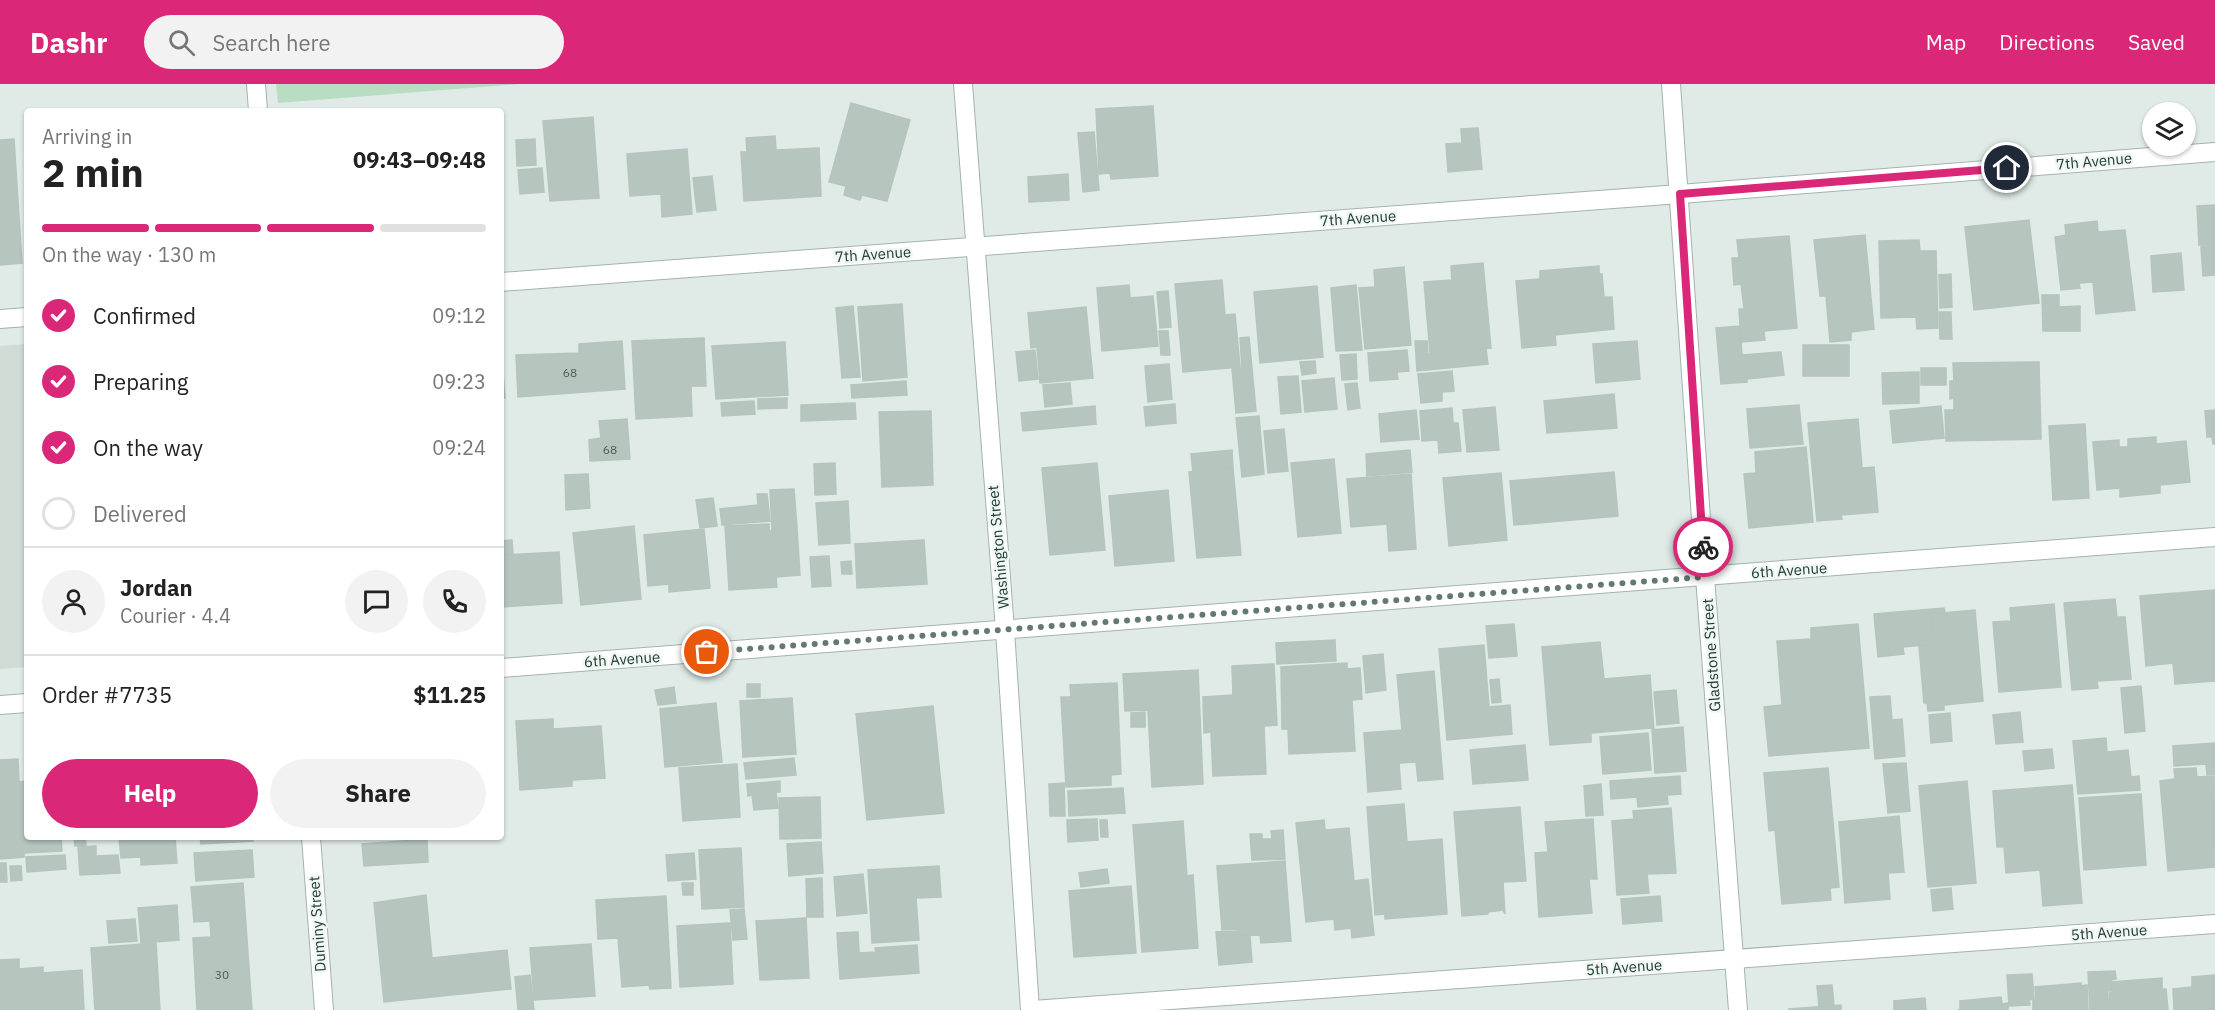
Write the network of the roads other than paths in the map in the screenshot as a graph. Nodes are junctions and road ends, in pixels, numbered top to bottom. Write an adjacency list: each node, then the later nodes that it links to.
1 (256, 84): 4 (street)
2 (963, 84): 7 (street, Washington Street)
3 (1671, 84): 6 (street, Gladstone Street)
4 (258, 108)
5 (2215, 152): 6 (street, 7th Avenue)
6 (1680, 194): 7 (street, 7th Avenue); 12 (street, Gladstone Street)
7 (975, 247): 8 (street, 7th Avenue); 13 (street, Washington Street)
8 (504, 282)
9 (24, 317): 10 (street)
10 (0, 319)
11 (2215, 537): 12 (street, 6th Avenue)
12 (1705, 577): 13 (street, 6th Avenue); 19 (street, Gladstone Street)
13 (1005, 630): 14 (street, 6th Avenue); 21 (street, Washington Street)
14 (504, 668)
15 (24, 703): 16 (street)
16 (0, 705)
17 (311, 840): 20 (street, Duminy Street)
18 (2215, 924): 19 (street, 5th Avenue)
19 (1734, 959): 21 (street, 5th Avenue); 22 (street, Gladstone Street)
20 (324, 1010)
21 (1032, 1010)
22 (1738, 1010)

